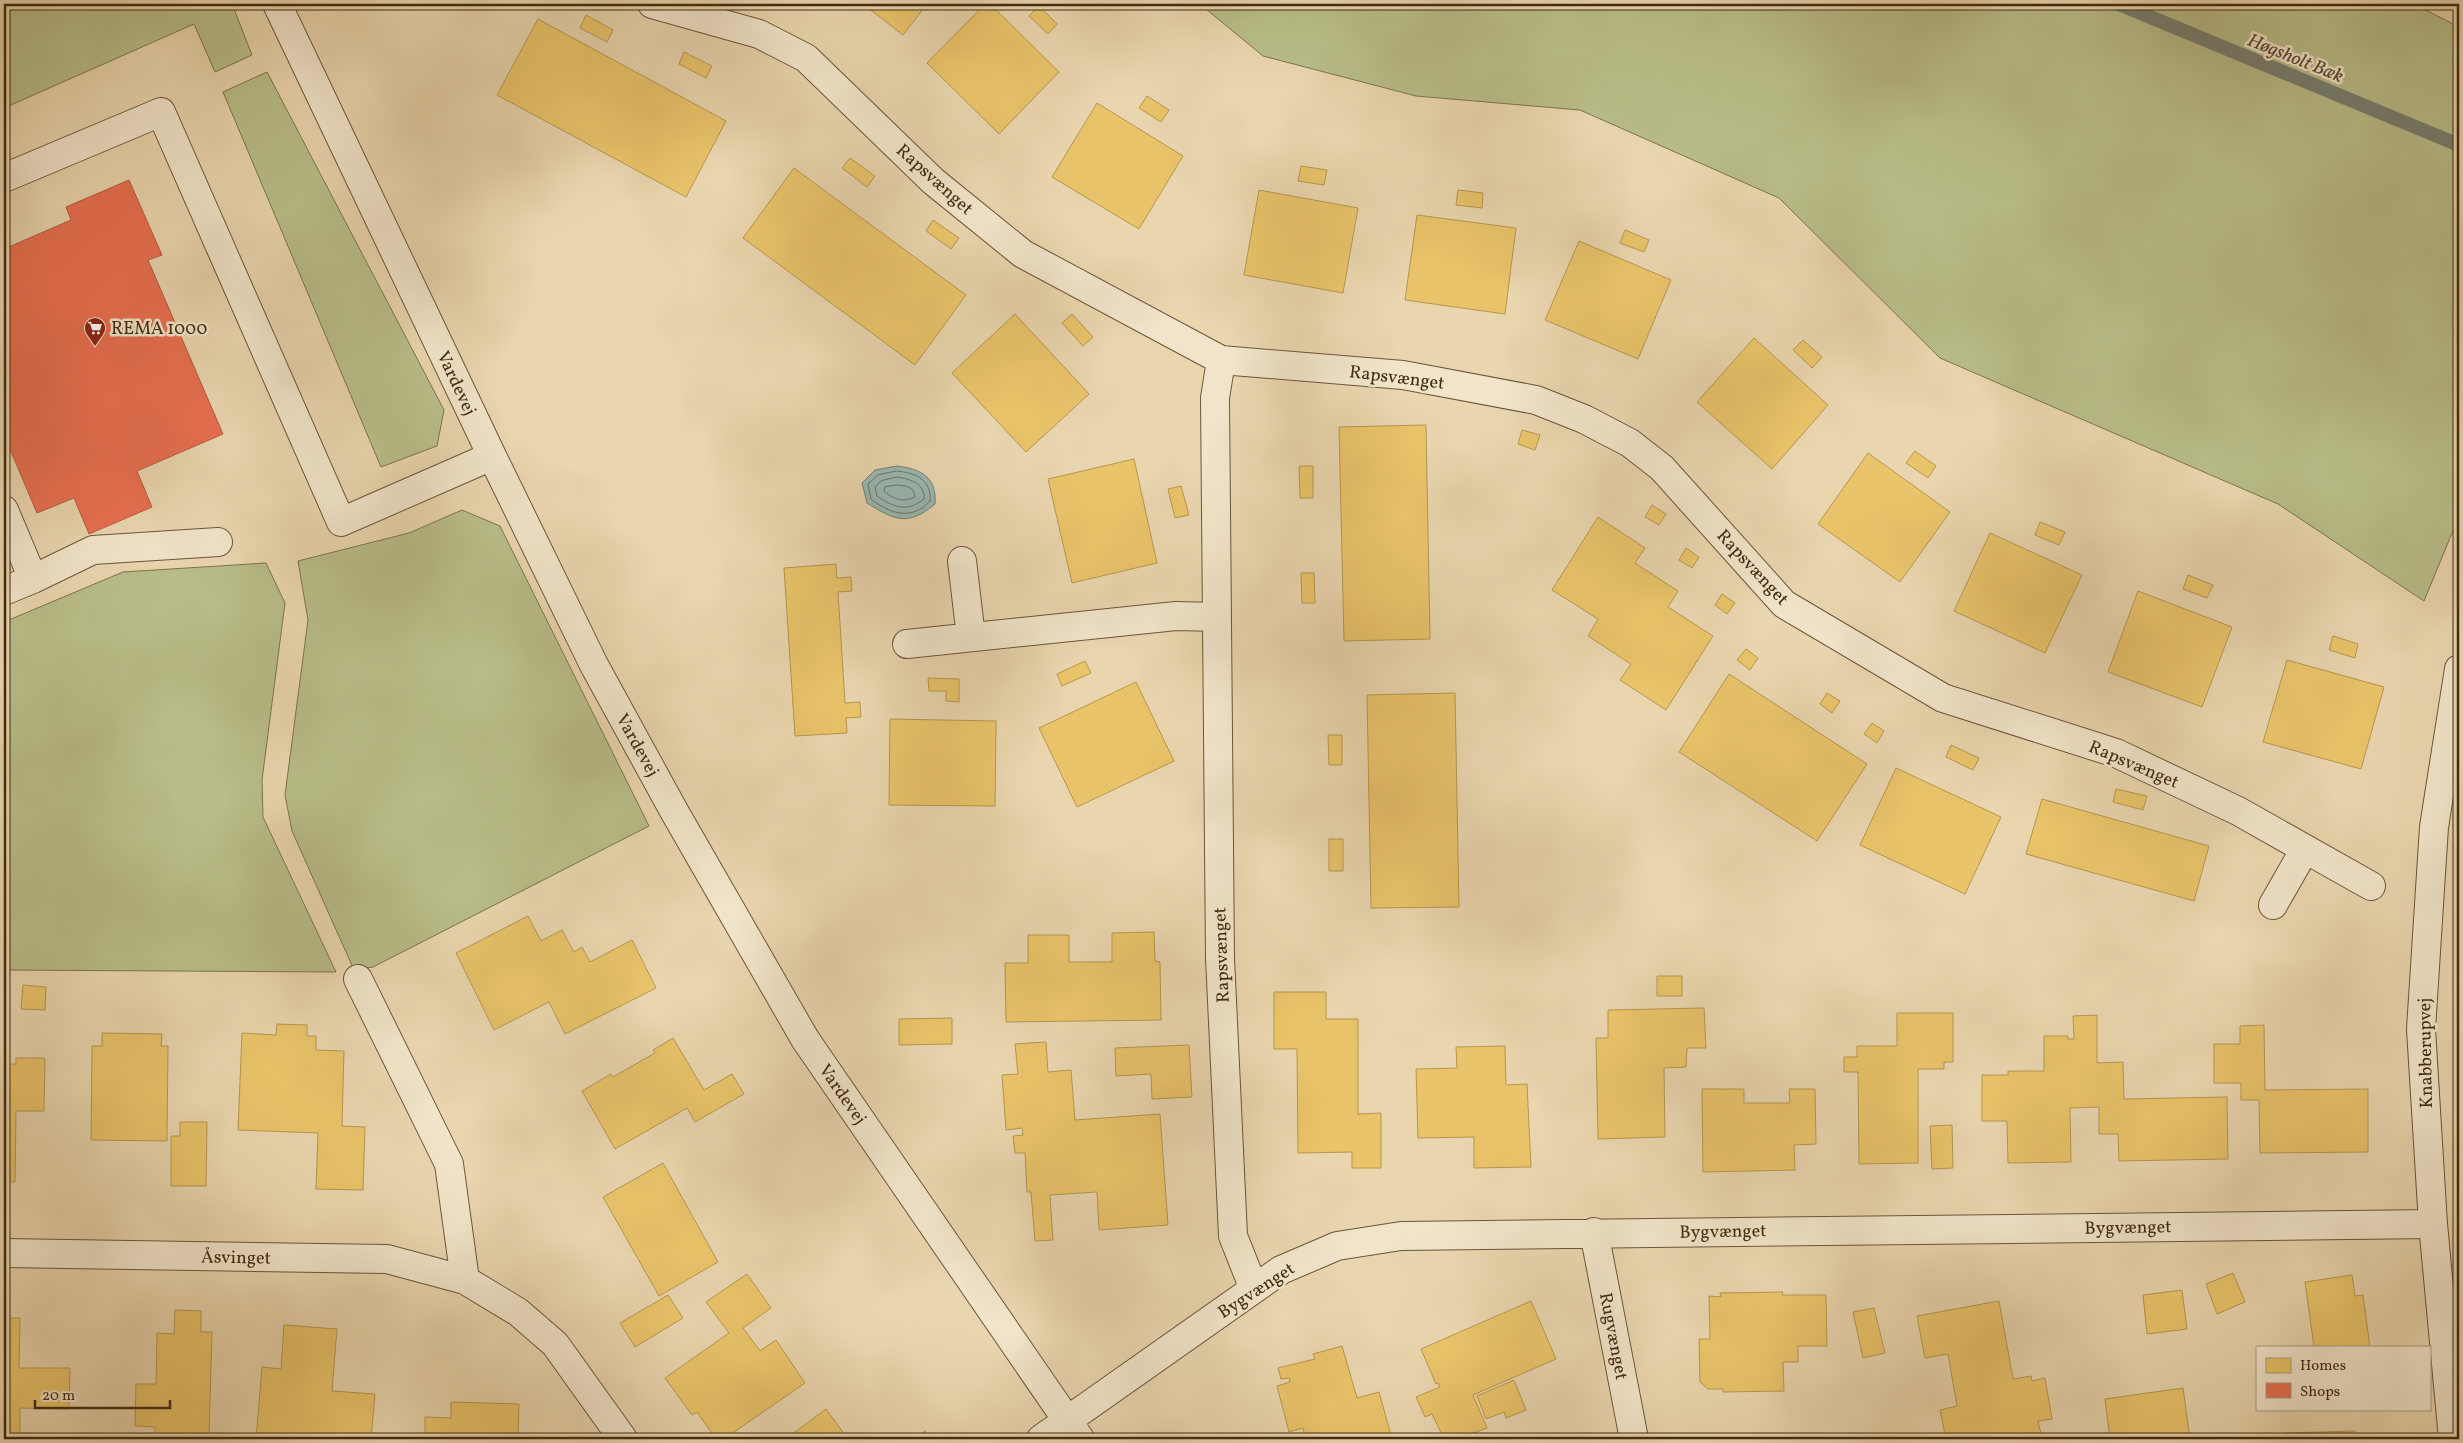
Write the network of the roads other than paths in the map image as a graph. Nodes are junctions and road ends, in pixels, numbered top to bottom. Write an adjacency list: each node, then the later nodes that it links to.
1 (277, 4): 5 (street, Vardevej)
2 (652, 4): 4 (street, Rapsvænget)
3 (4, 178): 5 (street)
4 (1221, 360): 11 (street, Rapsvænget); 15 (street, Rapsvænget)
5 (492, 456): 24 (street, Vardevej)
6 (4, 510): 9 (street)
7 (218, 542): 9 (street)
8 (962, 561): 12 (street)
9 (33, 579): 10 (street)
10 (4, 591)
11 (1217, 617): 12 (street); 23 (street, Rapsvænget)
12 (971, 637): 13 (street)
13 (907, 644)
14 (2459, 669): 19 (street, Knabberupvej)
15 (2305, 849): 16 (street, Rapsvænget); 17 (street)
16 (2370, 886)
17 (2272, 905)
18 (358, 979): 22 (street)
19 (2433, 1224): 20 (street, Bygvænget); 28 (street, Knabberupvej)
20 (1594, 1232): 23 (street, Bygvænget); 27 (street, Rugvænget)
21 (4, 1253): 22 (street, Åsvinget)
22 (465, 1280): 25 (street, Åsvinget)
23 (1254, 1289): 24 (street, Bygvænget)
24 (1074, 1430): 26 (street, Bygvænget)
25 (623, 1439)
26 (1041, 1439)
27 (1634, 1439)
28 (2452, 1439)

